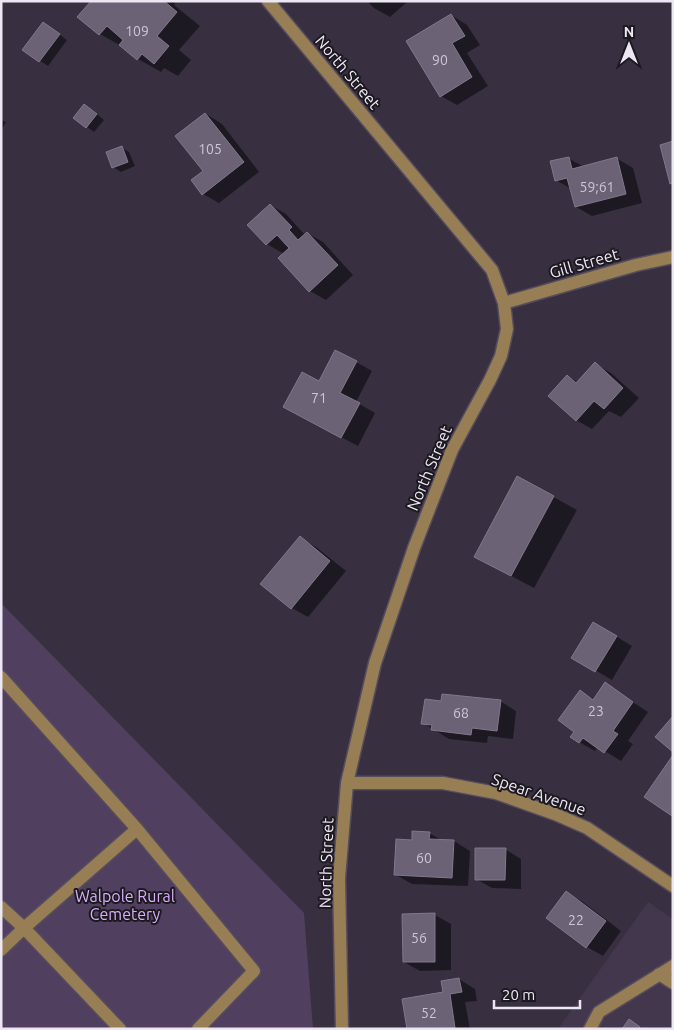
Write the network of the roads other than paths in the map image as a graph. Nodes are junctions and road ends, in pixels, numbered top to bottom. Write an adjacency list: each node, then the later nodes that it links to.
1 (268, 1): 3 (street, North Street)
2 (673, 257): 3 (street, Gill Street)
3 (504, 302): 5 (street, North Street)
4 (1, 677): 6 (street)
5 (347, 783): 7 (street, Spear Avenue); 16 (street, North Street)
6 (137, 829): 9 (street); 15 (street)
7 (673, 886)
8 (1, 907): 9 (street)
9 (24, 928): 10 (street); 14 (street)
10 (1, 950)
11 (673, 966): 12 (street)
12 (659, 974): 13 (street); 17 (street)
13 (673, 983)
14 (120, 1029)
15 (198, 1029)
16 (342, 1029)
17 (590, 1029)

